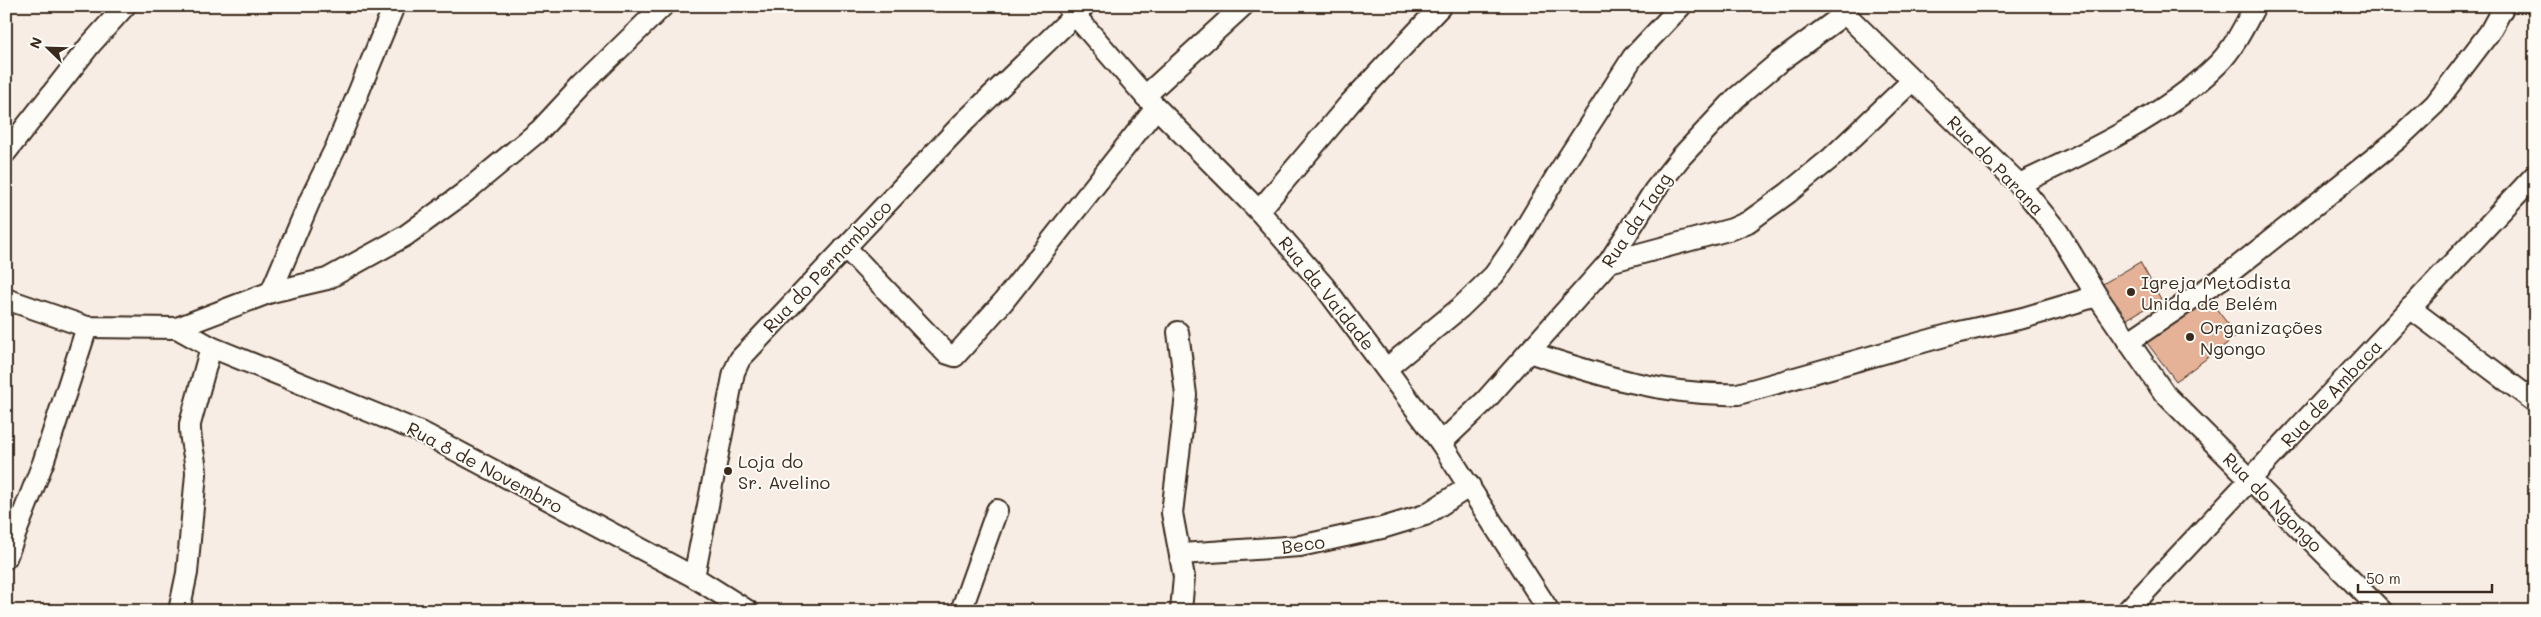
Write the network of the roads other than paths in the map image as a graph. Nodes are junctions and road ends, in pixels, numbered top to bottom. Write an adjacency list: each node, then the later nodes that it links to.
1 (125, 6): 13 (street)
2 (394, 6): 19 (street)
3 (663, 6): 19 (street)
4 (1243, 6): 12 (street)
5 (1441, 6): 16 (street)
6 (1682, 6): 29 (street)
7 (2256, 6): 15 (street)
8 (2504, 6): 26 (street)
9 (1075, 9): 12 (street, Rua da Vaidade); 17 (street, Rua do Pernambuco)
10 (1842, 10): 11 (street, Rua do Parana); 18 (street, Rua da Taag)
11 (1913, 80): 15 (street, Rua do Parana); 18 (street)
12 (1150, 102): 16 (street, Rua da Vaidade); 17 (street)
13 (6, 152)
14 (2535, 175): 22 (street, Rua de Ambaca)
15 (2020, 184): 20 (street, Rua do Parana)
16 (1259, 211): 29 (street, Rua da Vaidade)
17 (845, 247): 38 (street, Rua do Pernambuco)
18 (1610, 262): 28 (street, Rua da Taag)
19 (271, 292): 24 (street)
20 (2097, 296): 26 (street, Rua do Parana); 28 (street)
21 (6, 299): 23 (street)
22 (2410, 308): 31 (street); 33 (street, Rua de Ambaca)
23 (87, 327): 24 (street); 37 (street)
24 (177, 328): 27 (street, Rua 8 de Novembro)
25 (1178, 332): 36 (street)
26 (2128, 342): 30 (street, Rua do Parana)
27 (211, 346): 38 (street, Rua 8 de Novembro); 40 (street)
28 (1530, 352): 32 (street, Rua da Taag)
29 (1387, 368): 32 (street, Rua da Vaidade)
30 (2164, 393): 33 (street, Rua do Ngongo)
31 (2535, 402)
32 (1441, 443): 34 (street, Rua da Vaidade)
33 (2251, 479): 44 (street, Rua de Ambaca); 45 (street, Rua do Ngongo)
34 (1470, 486): 36 (street, Beco); 39 (street, Rua da Vaidade)
35 (997, 510): 42 (street)
36 (1181, 554): 43 (street)
37 (6, 558)
38 (694, 577): 41 (street, Rua 8 de Novembro)
39 (1546, 610)
40 (179, 611)
41 (748, 611)
42 (961, 611)
43 (1181, 611)
44 (2126, 611)
45 (2382, 611)

